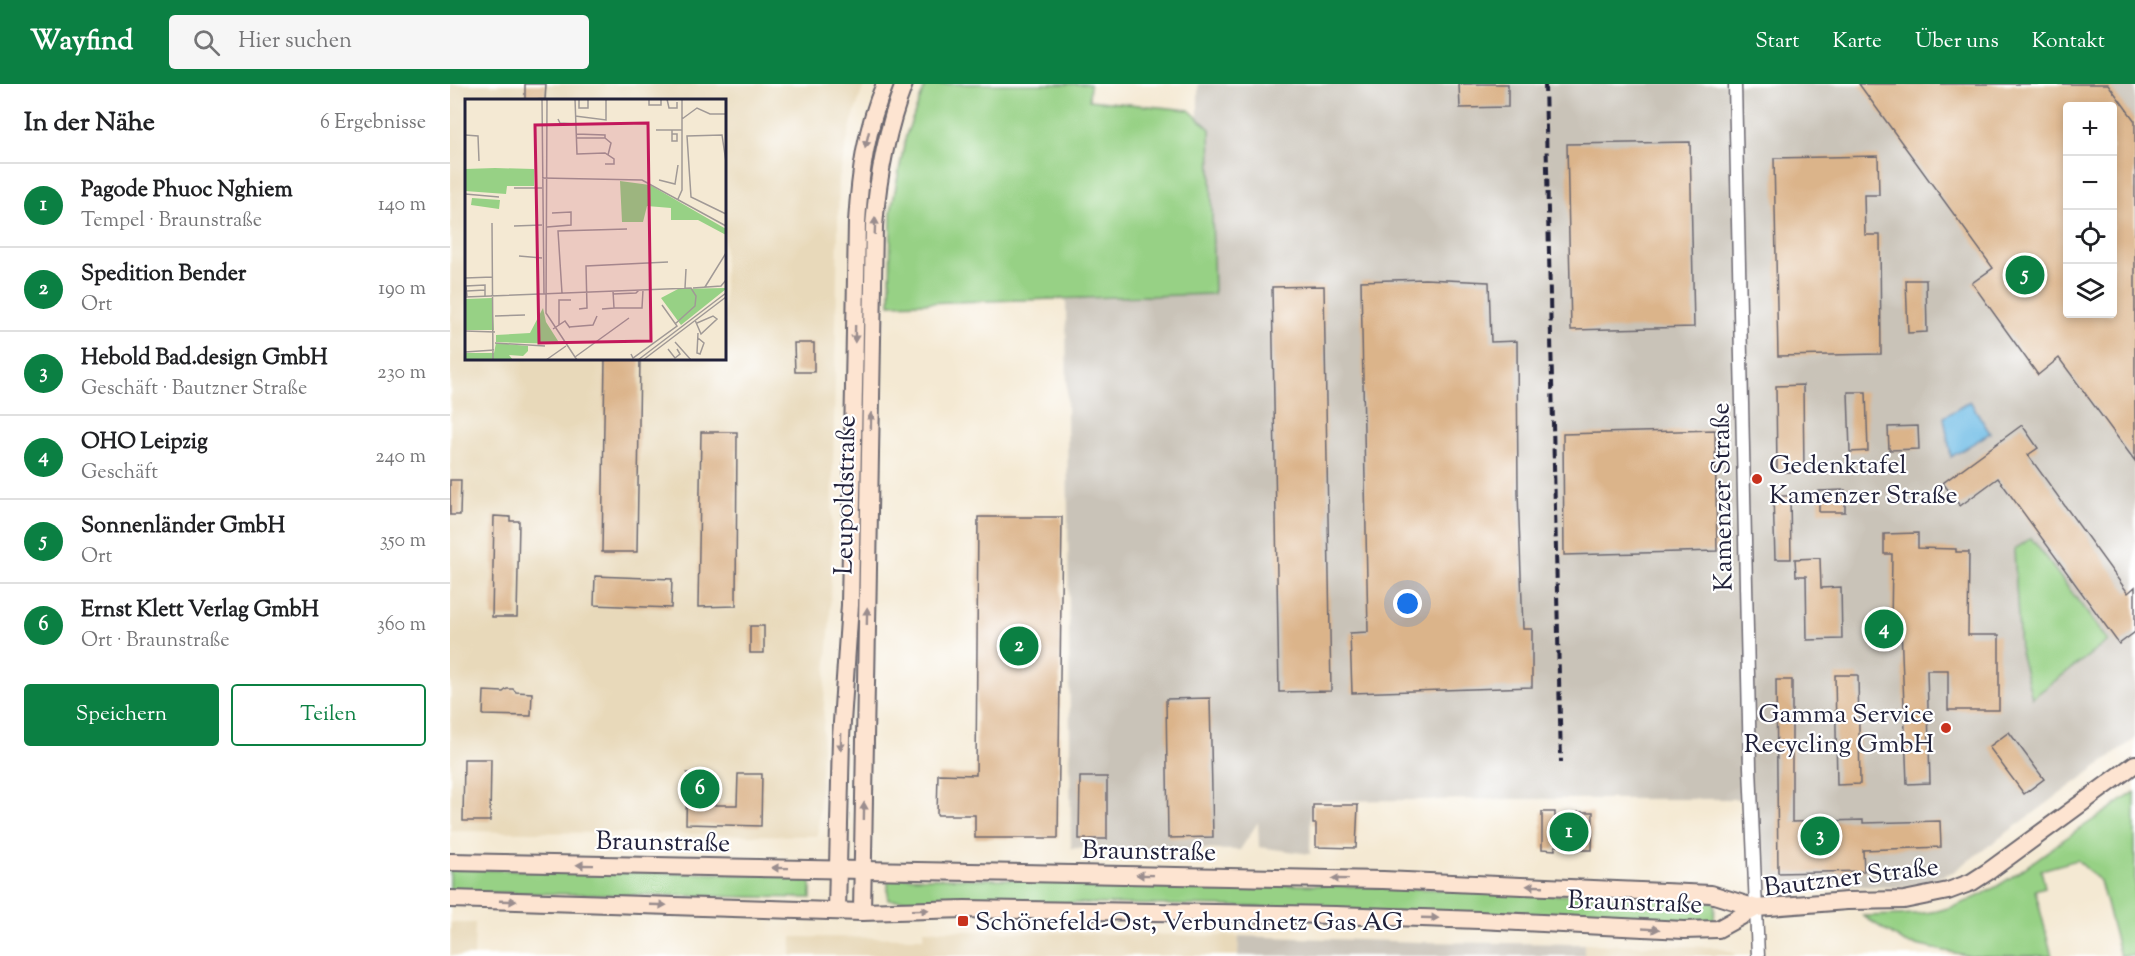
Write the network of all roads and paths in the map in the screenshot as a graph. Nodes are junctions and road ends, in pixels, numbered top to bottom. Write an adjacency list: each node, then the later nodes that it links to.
1 (885, 84): 6 (main road, Leupoldstraße, one-way to 6)
2 (904, 84): 7 (main road, Leupoldstraße, one-way to 2)
3 (1735, 84): 9 (street, Kamenzer Straße)
4 (2135, 764): 9 (main road, Bautzner Straße)
5 (450, 862): 6 (main road, Braunstraße, one-way to 5)
6 (838, 869): 7 (main road, Braunstraße); 10 (main road, Leupoldstraße)
7 (862, 870): 9 (main road, Braunstraße, one-way to 7); 11 (main road, Leupoldstraße)
8 (450, 899): 10 (main road, Braunstraße, one-way to 10)
9 (1756, 908): 11 (main road, Braunstraße, one-way to 9); 12 (street, Bautzner Straße)
10 (837, 911): 11 (main road, Braunstraße)
11 (861, 912)
12 (1758, 956)

